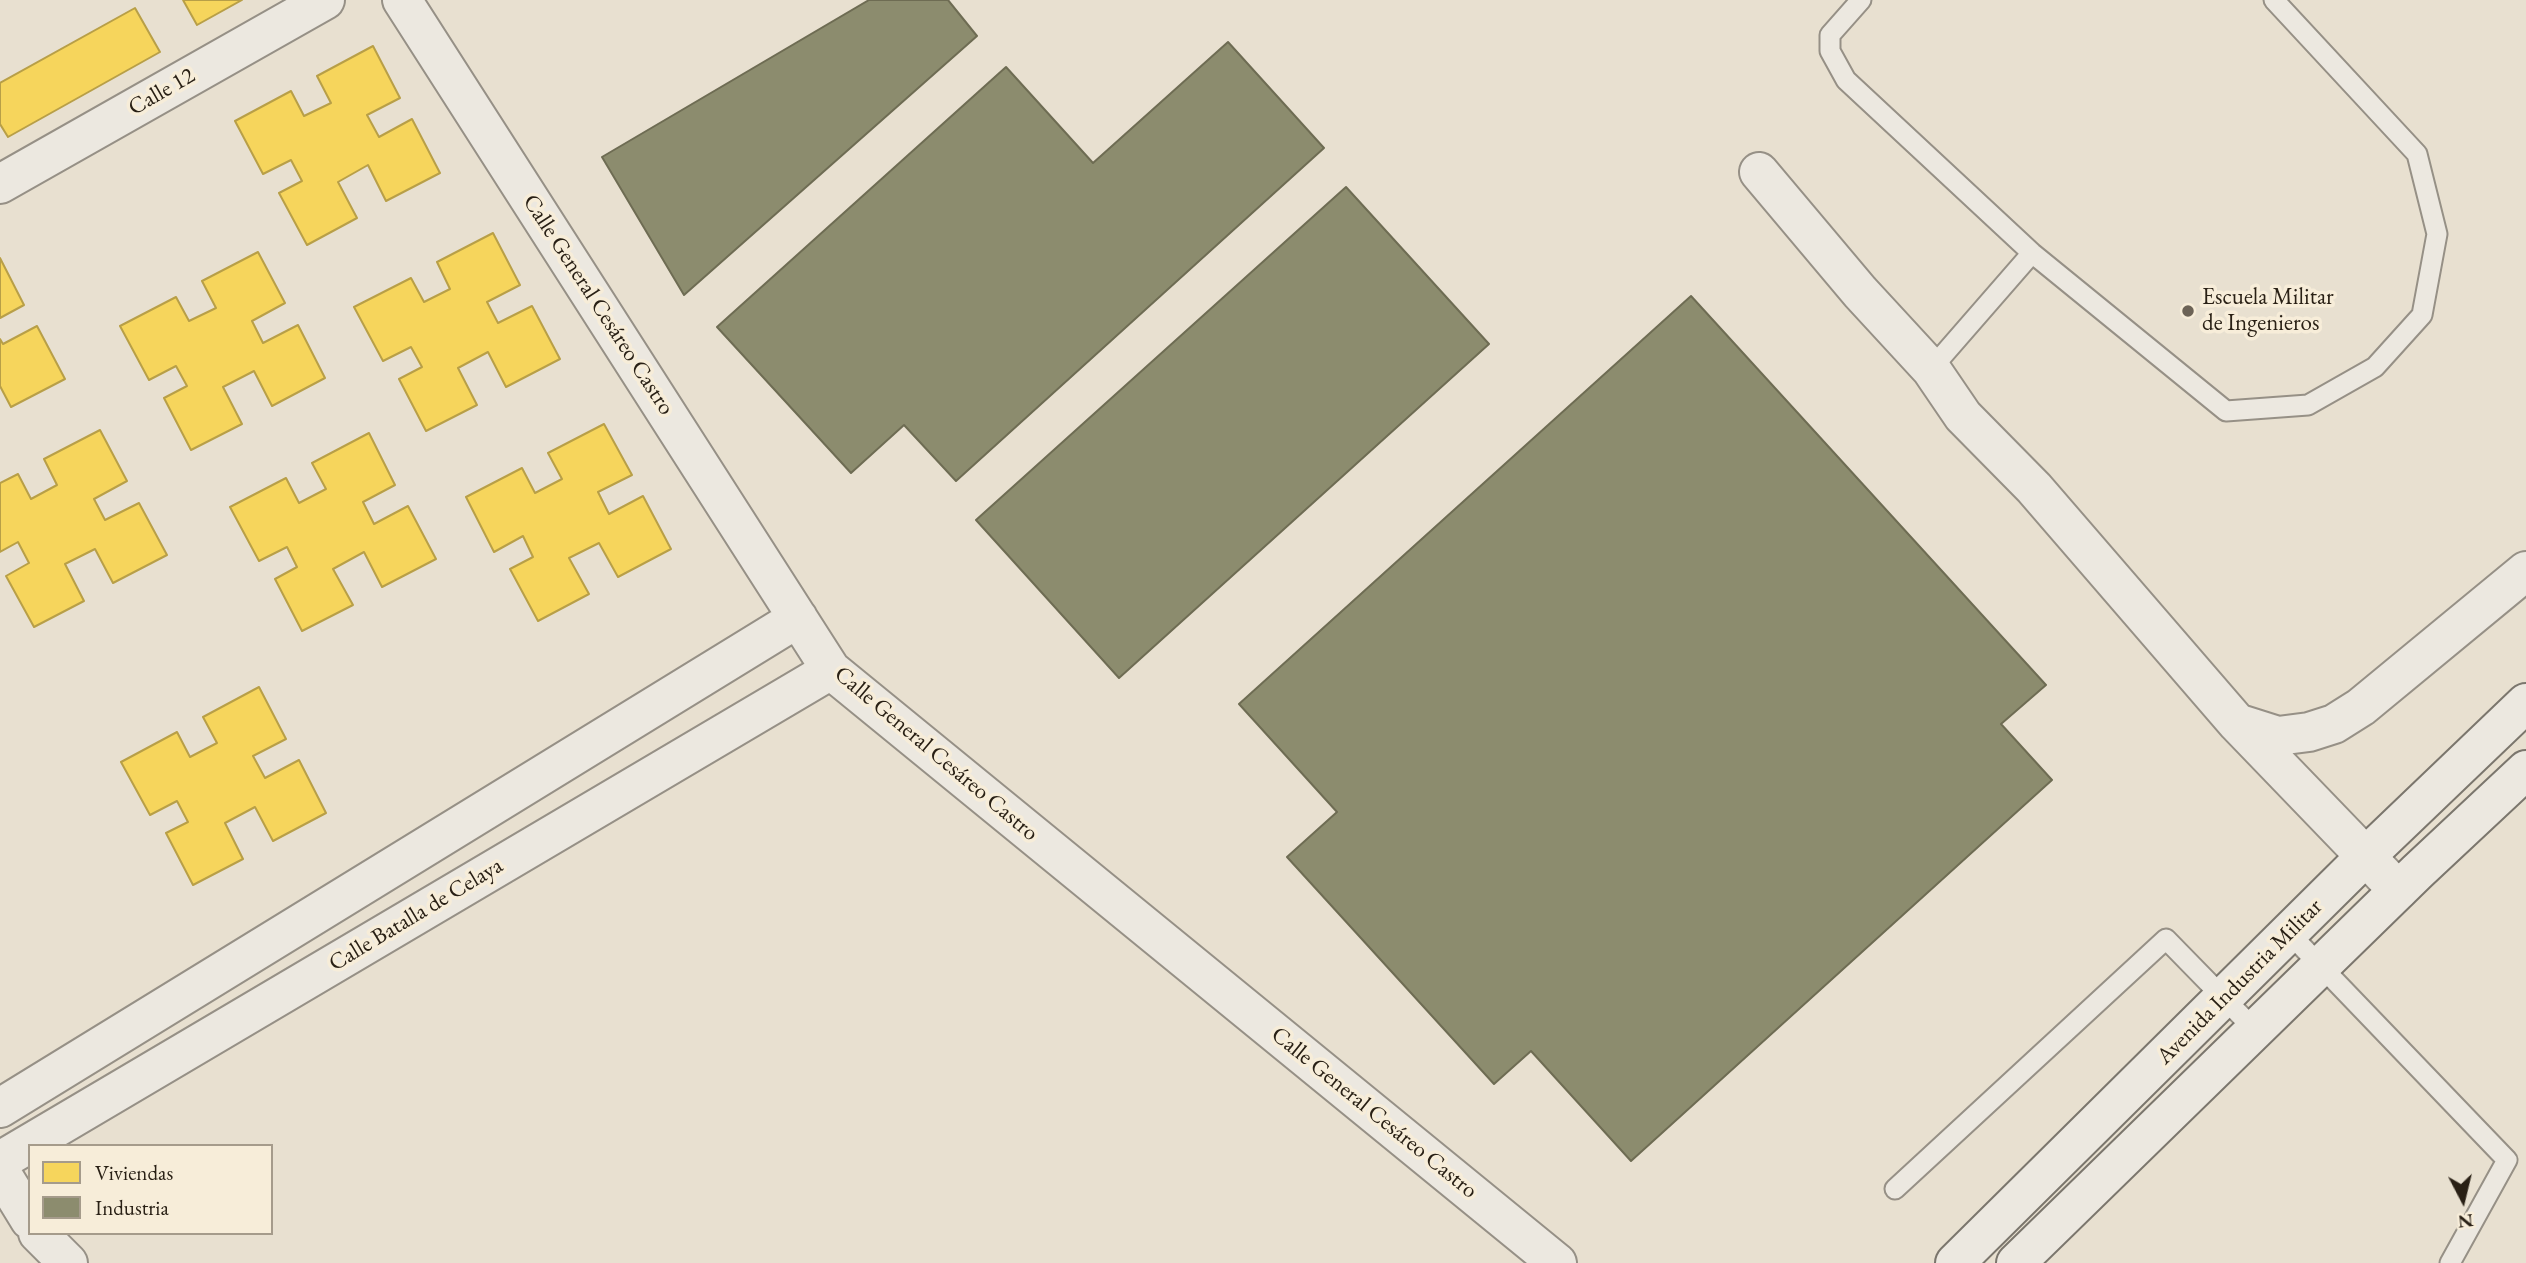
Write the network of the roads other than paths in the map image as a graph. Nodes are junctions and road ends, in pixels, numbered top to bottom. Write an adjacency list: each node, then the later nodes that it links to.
1 (325, 0): 6 (street, Calle 12)
2 (402, 0): 10 (street, Calle General Cesáreo Castro)
3 (1861, 0): 7 (lane)
4 (2277, 1): 7 (lane)
5 (1759, 172): 8 (street)
6 (0, 184)
7 (2032, 253): 8 (lane)
8 (1931, 369): 13 (street)
9 (2526, 571): 14 (street)
10 (798, 618): 11 (street, Calle General Cesáreo Castro); 22 (street)
11 (831, 670): 24 (street, Calle Batalla de Celaya); 31 (street, Calle General Cesáreo Castro)
12 (2526, 703): 16 (street, Avenida Industria Militar)
13 (2237, 723): 14 (street); 16 (street)
14 (2278, 736): 16 (street)
15 (2526, 770): 17 (street, Avenida Industria Militar)
16 (2374, 849): 17 (street); 18 (street, Avenida Industria Militar)
17 (2408, 881): 19 (street, Avenida Industria Militar)
18 (2290, 934): 19 (lane); 20 (street, Avenida Industria Militar)
19 (2322, 965): 21 (street, Avenida Industria Militar); 34 (lane)
20 (2226, 997): 21 (lane); 27 (lane); 32 (street, Avenida Industria Militar)
21 (2255, 1030): 33 (street, Avenida Industria Militar)
22 (0, 1108)
23 (28, 1144): 25 (street, Calle Batalla de Celaya)
24 (29, 1144)
25 (0, 1161)
26 (0, 1171): 28 (street)
27 (1895, 1189)
28 (28, 1217)
29 (39, 1235): 30 (street)
30 (68, 1263)
31 (1557, 1263)
32 (1955, 1263)
33 (2016, 1263)
34 (2450, 1263)

